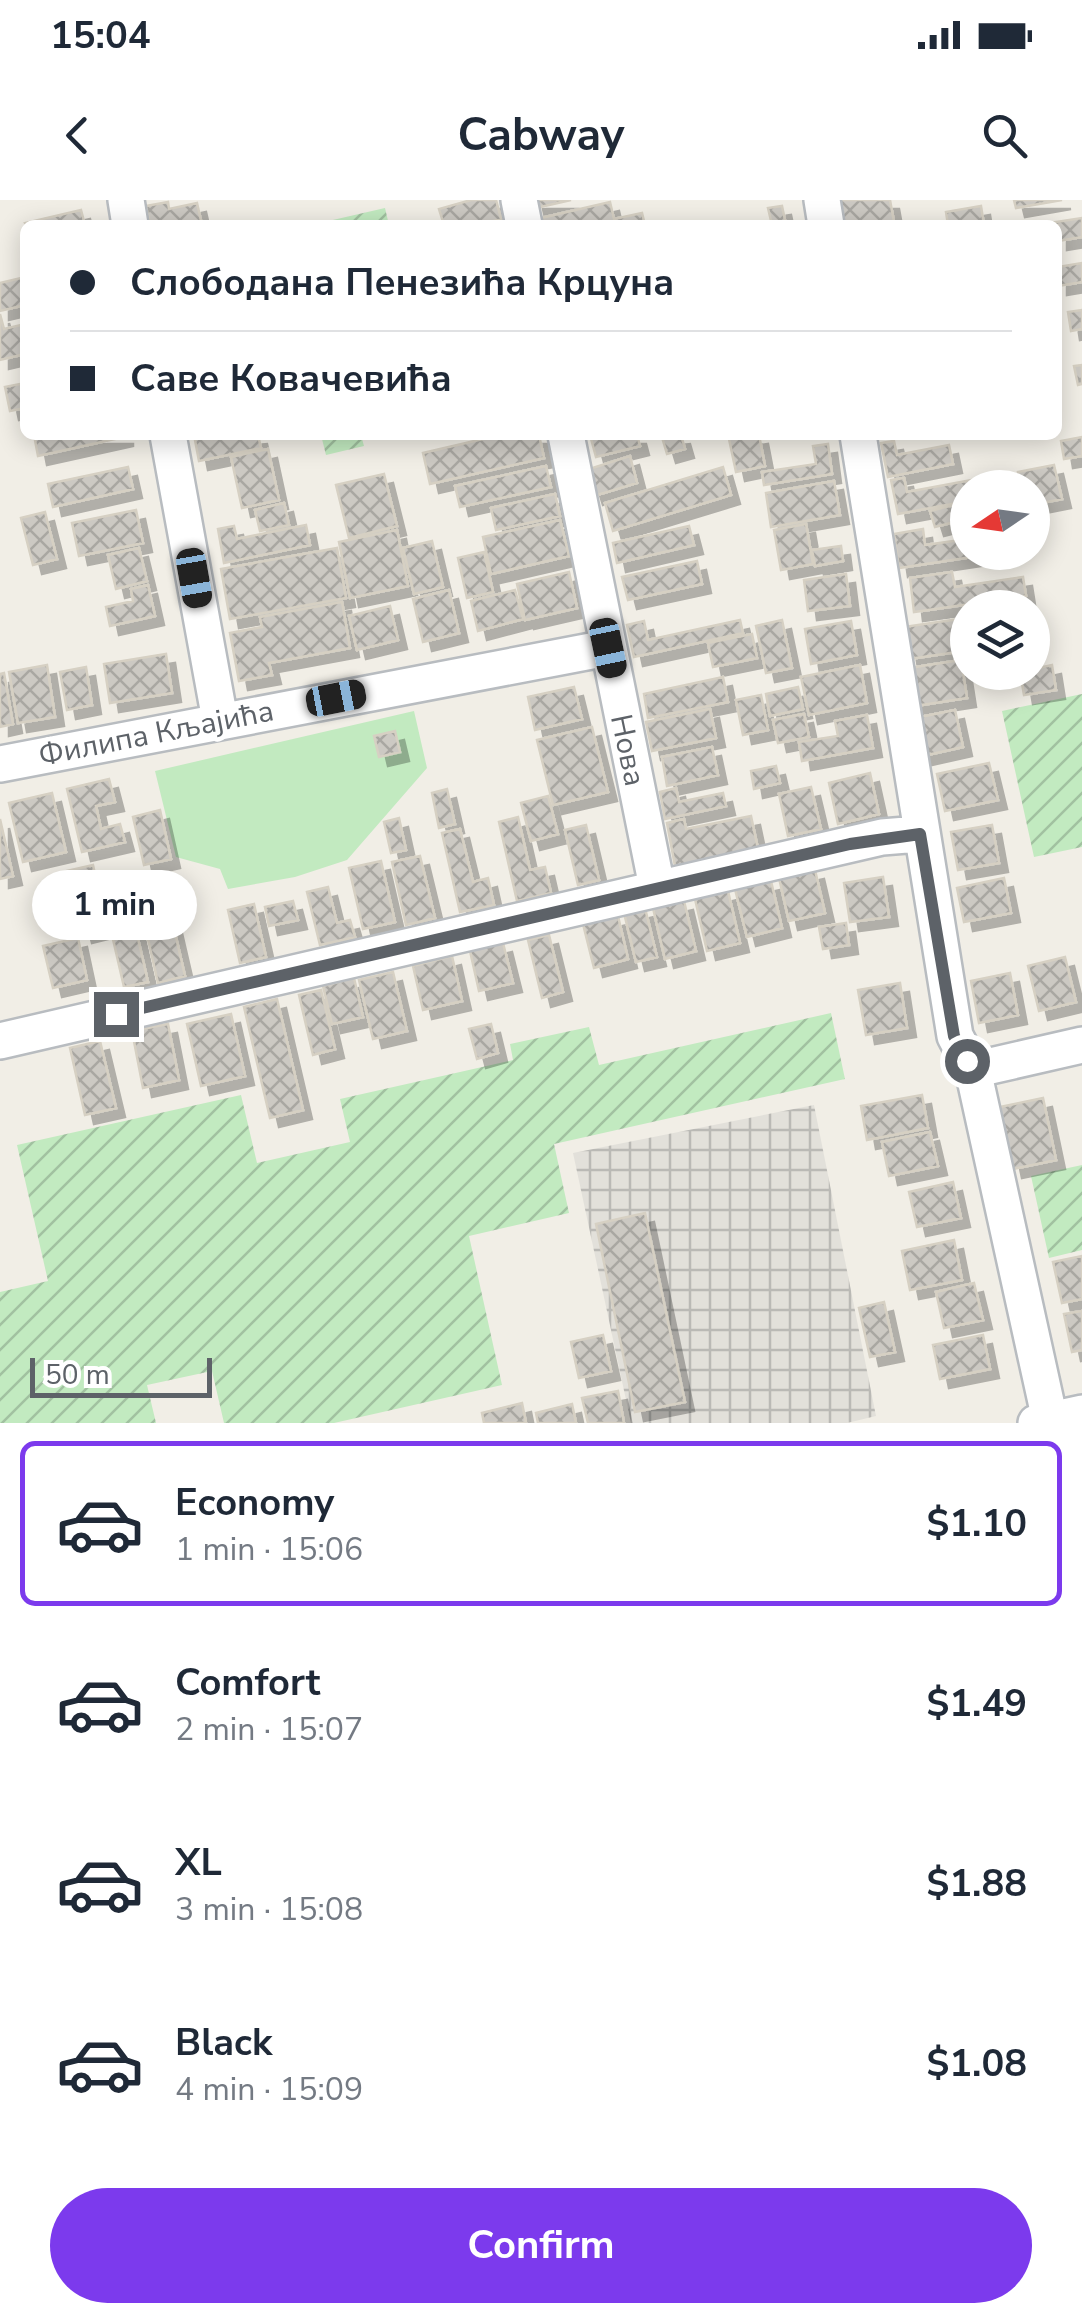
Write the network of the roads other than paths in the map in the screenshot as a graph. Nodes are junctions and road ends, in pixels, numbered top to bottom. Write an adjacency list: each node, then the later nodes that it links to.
1 (169, 440): 5 (street)
2 (567, 440): 4 (street, Нова)
3 (859, 440): 7 (street)
4 (608, 648): 5 (street, Филипа Кљајића); 8 (street, Нова)
5 (220, 720): 6 (street, Филипа Кљајића)
6 (0, 764)
7 (920, 834): 8 (street); 11 (street)
8 (656, 888): 9 (street)
9 (0, 1042)
10 (1082, 1045): 11 (street)
11 (973, 1070): 12 (street)
12 (1056, 1419)

